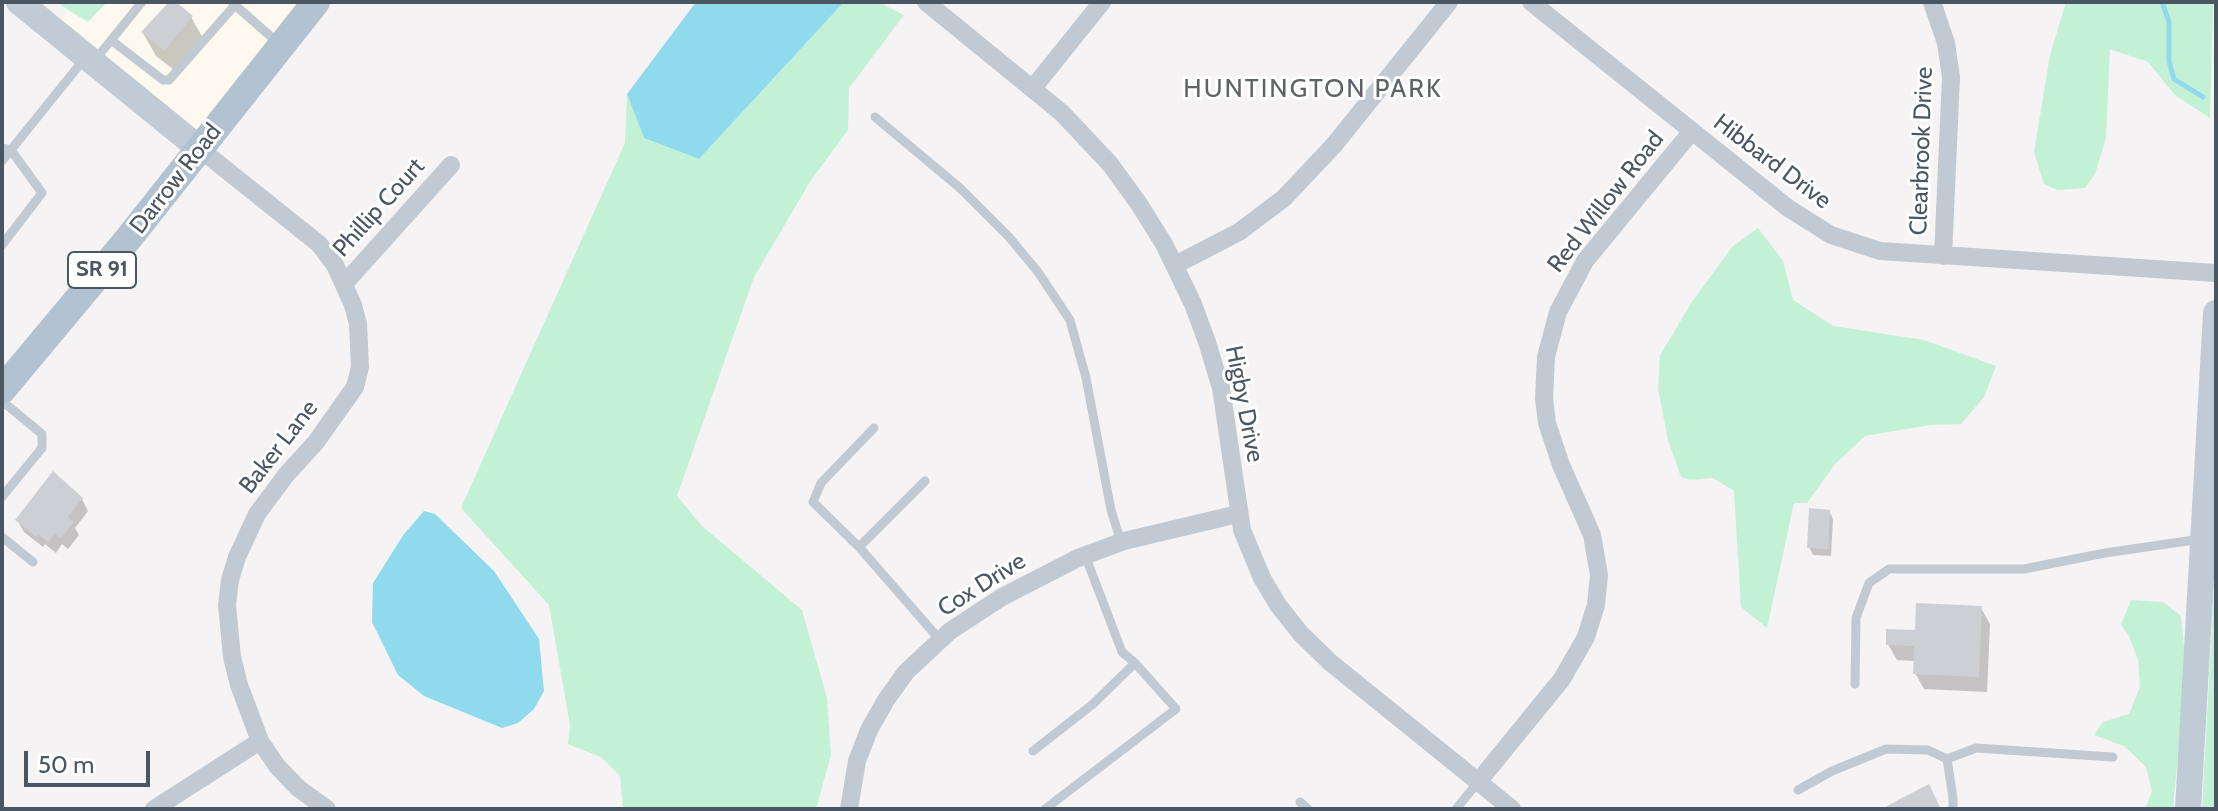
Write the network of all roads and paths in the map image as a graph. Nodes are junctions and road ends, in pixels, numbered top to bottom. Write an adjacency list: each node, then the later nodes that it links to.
1 (19, 2): 12 (main road)
2 (142, 2): 10 (lane)
3 (316, 2): 11 (main road, Darrow Road / SR 91)
4 (926, 2): 13 (street, Higby Drive)
5 (1102, 2): 13 (street)
6 (1449, 2): 22 (street)
7 (1531, 2): 15 (street, Hibbard Drive)
8 (1932, 2): 21 (street, Clearbrook Drive)
9 (233, 4): 10 (lane); 11 (lane)
10 (111, 40): 12 (lane)
11 (281, 46): 17 (main road, Darrow Road / SR 91)
12 (90, 59): 16 (lane); 17 (main road)
13 (1033, 88): 22 (street, Higby Drive)
14 (875, 117): 33 (lane)
15 (1692, 131): 21 (street, Hibbard Drive); 44 (street, Red Willow Road)
16 (6, 149): 18 (lane); 20 (lane)
17 (200, 149): 24 (street, Baker Lane); 26 (main road, Darrow Road / SR 91)
18 (2, 161)
19 (451, 165): 24 (street, Phillip Court)
20 (2, 245)
21 (1943, 256): 23 (street, Hibbard Drive)
22 (1175, 265): 30 (street, Higby Drive)
23 (2216, 273)
24 (344, 284): 40 (street, Baker Lane)
25 (2216, 313): 32 (main road)
26 (3, 390): 29 (lane)
27 (874, 428): 34 (lane)
28 (925, 481): 34 (lane)
29 (2, 497)
30 (1238, 514): 33 (street, Cox Drive); 44 (street, Higby Drive)
31 (2, 537): 36 (lane)
32 (2204, 539): 39 (lane); 53 (main road)
33 (1121, 542): 35 (street, Cox Drive)
34 (859, 547): 37 (lane)
35 (1085, 555): 37 (street, Cox Drive); 38 (lane)
36 (33, 562)
37 (940, 640): 48 (street, Cox Drive)
38 (1135, 663): 41 (lane); 49 (lane)
39 (1855, 684)
40 (260, 741): 46 (street); 47 (street, Baker Lane)
41 (1033, 751)
42 (2113, 757): 43 (lane)
43 (1947, 759): 45 (lane); 52 (lane)
44 (1478, 782): 50 (lane); 51 (street, Higby Drive)
45 (1798, 790)
46 (154, 809)
47 (327, 809)
48 (849, 809)
49 (1045, 809)
50 (1456, 809)
51 (1512, 809)
52 (1953, 809)
53 (2188, 809)

